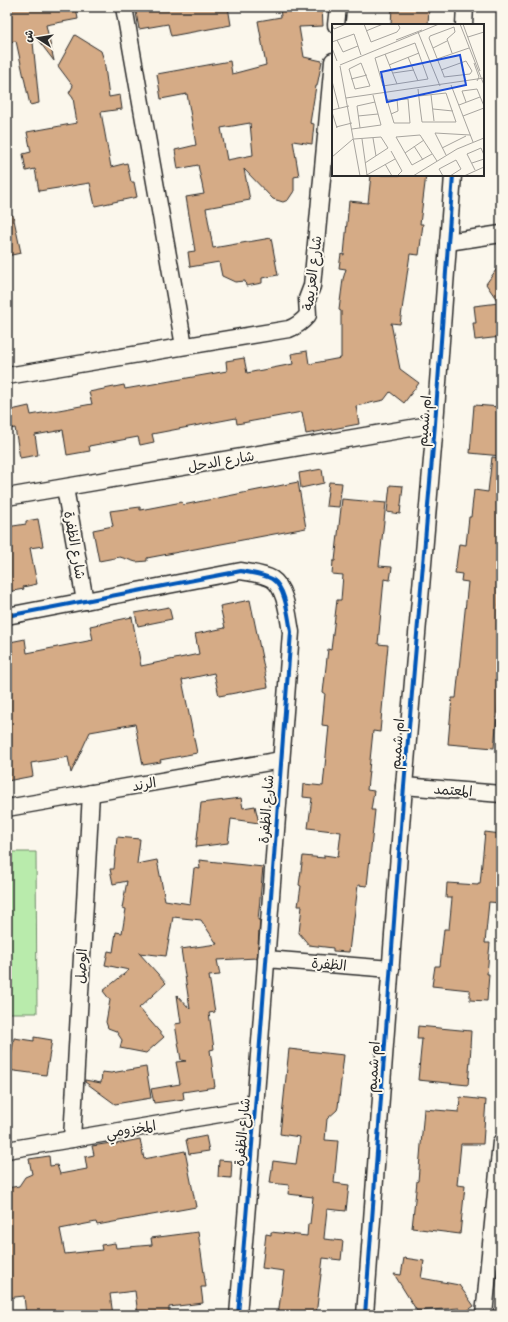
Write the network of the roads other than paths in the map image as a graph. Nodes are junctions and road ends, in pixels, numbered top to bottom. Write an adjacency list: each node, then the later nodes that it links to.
1 (124, 7): 11 (street)
2 (338, 7): 4 (street)
3 (465, 7): 5 (street)
4 (336, 24)
5 (464, 24)
6 (332, 82): 7 (street, شارع العزيمة)
7 (331, 102): 11 (street, شارع العزيمة)
8 (453, 176): 10 (street, ام شميم)
9 (501, 234): 10 (street)
10 (448, 242): 13 (street, ام شميم)
11 (184, 346): 12 (street, شارع العزيمة)
12 (7, 376)
13 (435, 424): 14 (street, شارع الدحل); 19 (street, ام شميم)
14 (65, 488): 15 (street, شارع الدحل); 16 (street, شارع الظفرة)
15 (7, 497)
16 (85, 601): 17 (street, شارع الظفرة); 18 (street, شارع الظفرة)
17 (7, 616)
18 (281, 760): 20 (street, الرند); 23 (street, شارع الظفرة)
19 (404, 786): 21 (street, المعتمد); 24 (street, ام شميم)
20 (91, 793): 22 (street, الرند); 26 (street, الوصل)
21 (501, 794)
22 (7, 808)
23 (266, 958): 24 (street, الظفرة); 25 (street, شارع الظفرة)
24 (391, 969): 31 (street, ام شميم)
25 (255, 1108): 26 (street, المخزومي); 30 (street, شارع الظفرة)
26 (72, 1139): 28 (street, المخزومي)
27 (501, 1142): 29 (street)
28 (7, 1150)
29 (500, 1167): 32 (street)
30 (238, 1315)
31 (365, 1315)
32 (484, 1315)

